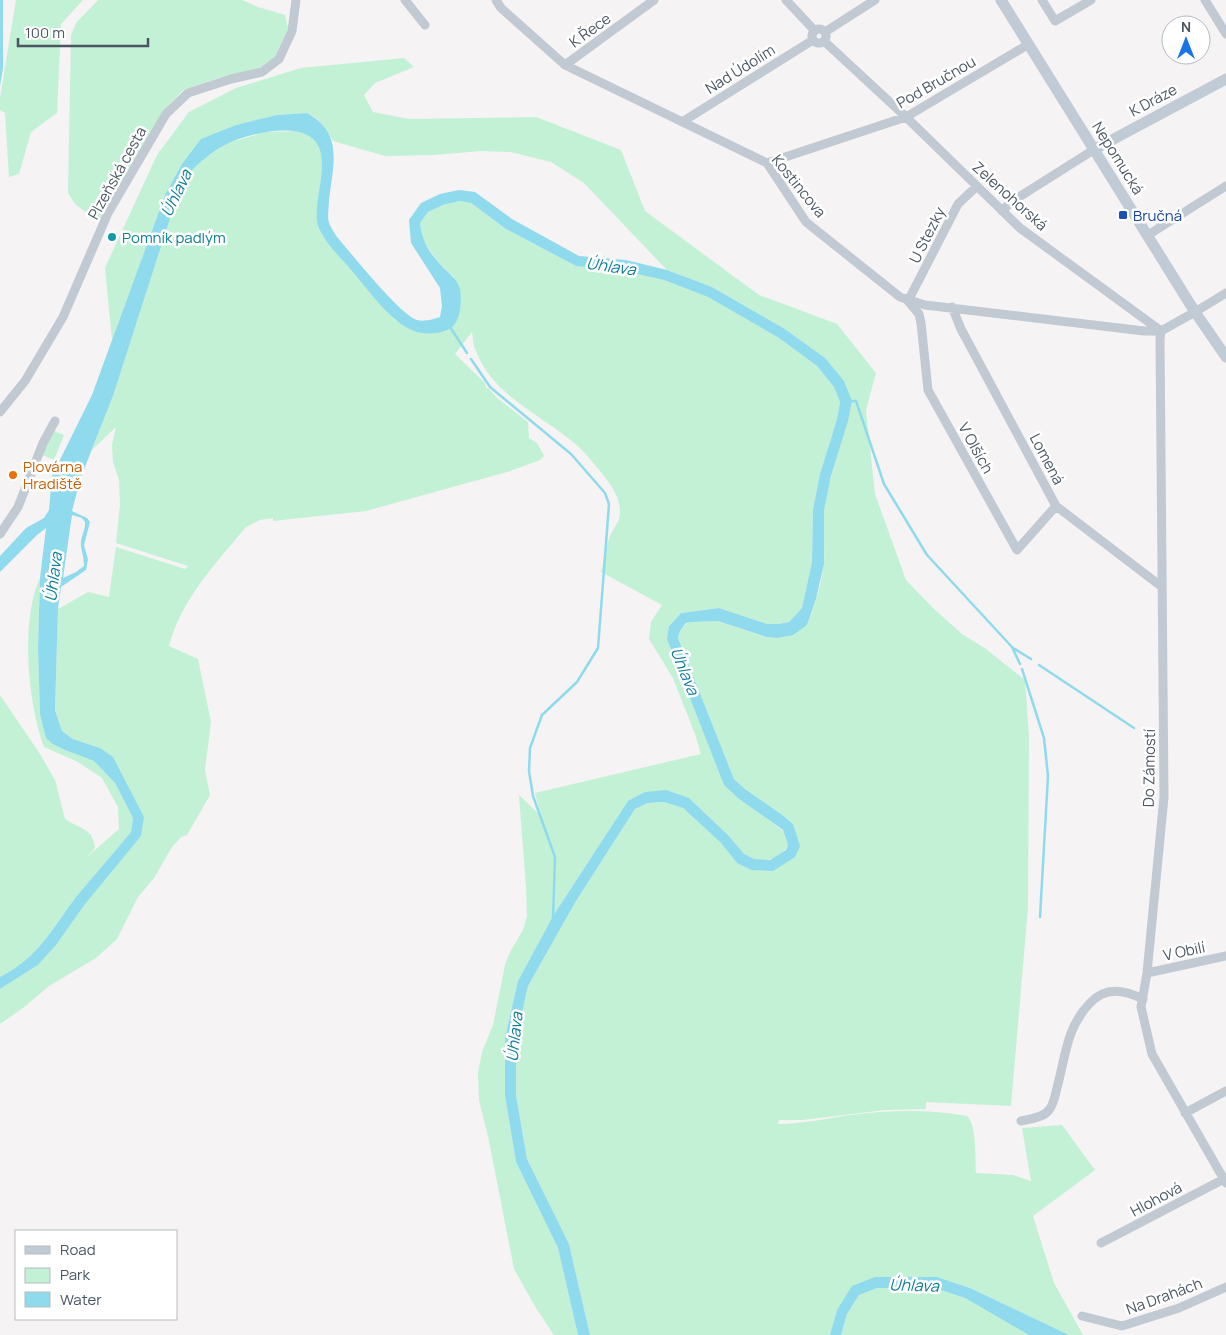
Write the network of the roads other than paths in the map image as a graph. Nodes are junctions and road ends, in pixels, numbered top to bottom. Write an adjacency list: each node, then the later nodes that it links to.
1 (296, 0): 32 (street, Plzeňská cesta)
2 (405, 0): 11 (street)
3 (496, 0): 16 (street, Kostincova)
4 (654, 0): 16 (street, K Řece)
5 (786, 0): 13 (street)
6 (875, 0): 14 (street)
7 (1001, 0): 15 (street, Nepomucká)
8 (1042, 0): 9 (street)
9 (1090, 0)
10 (1204, 0): 12 (street)
11 (425, 25)
12 (1226, 34)
13 (814, 35): 14 (street); 19 (street, Nad Údolím)
14 (824, 37): 18 (street, Zelenohorská)
15 (1029, 44): 18 (street, Pod Bručnou); 20 (street, Nepomucká)
16 (565, 65): 19 (street, Kostincova)
17 (1226, 79): 20 (street, K Dráze)
18 (906, 117): 21 (street, Pod Bručnou); 22 (street, Zelenohorská)
19 (682, 122): 21 (street, Kostincova)
20 (1095, 149): 24 (street); 25 (street, Nepomucká)
21 (767, 163): 27 (street, Kostincova)
22 (977, 186): 24 (street, Zelenohorská); 27 (street, U Stezky)
23 (1226, 186): 25 (street)
24 (1002, 211): 30 (street, Zelenohorská)
25 (1148, 235): 29 (street, Nepomucká)
26 (1226, 293): 29 (street)
27 (908, 301): 28 (street, Kostincova); 34 (street, V Olších)
28 (952, 307): 30 (street, Kostincova); 34 (street, Lomená)
29 (1195, 312): 30 (street); 31 (street, Nepomucká)
30 (1161, 331): 36 (street, Do Zámostí)
31 (1226, 357)
32 (0, 412)
33 (55, 421): 35 (street)
34 (1056, 506): 36 (street, Lomená)
35 (0, 534)
36 (1162, 587): 38 (street, Do Zámostí)
37 (1226, 956): 38 (street, V Obilí)
38 (1148, 973): 39 (street, Do Zámostí)
39 (1143, 999): 41 (street, Do Zámostí); 42 (street)
40 (1226, 1091): 41 (street)
41 (1185, 1112): 43 (street, Do Zámostí)
42 (1021, 1120)
43 (1225, 1181): 44 (street, Hlohová)
44 (1101, 1244)
45 (1226, 1287): 46 (street, Na Drahách)
46 (1082, 1316)

